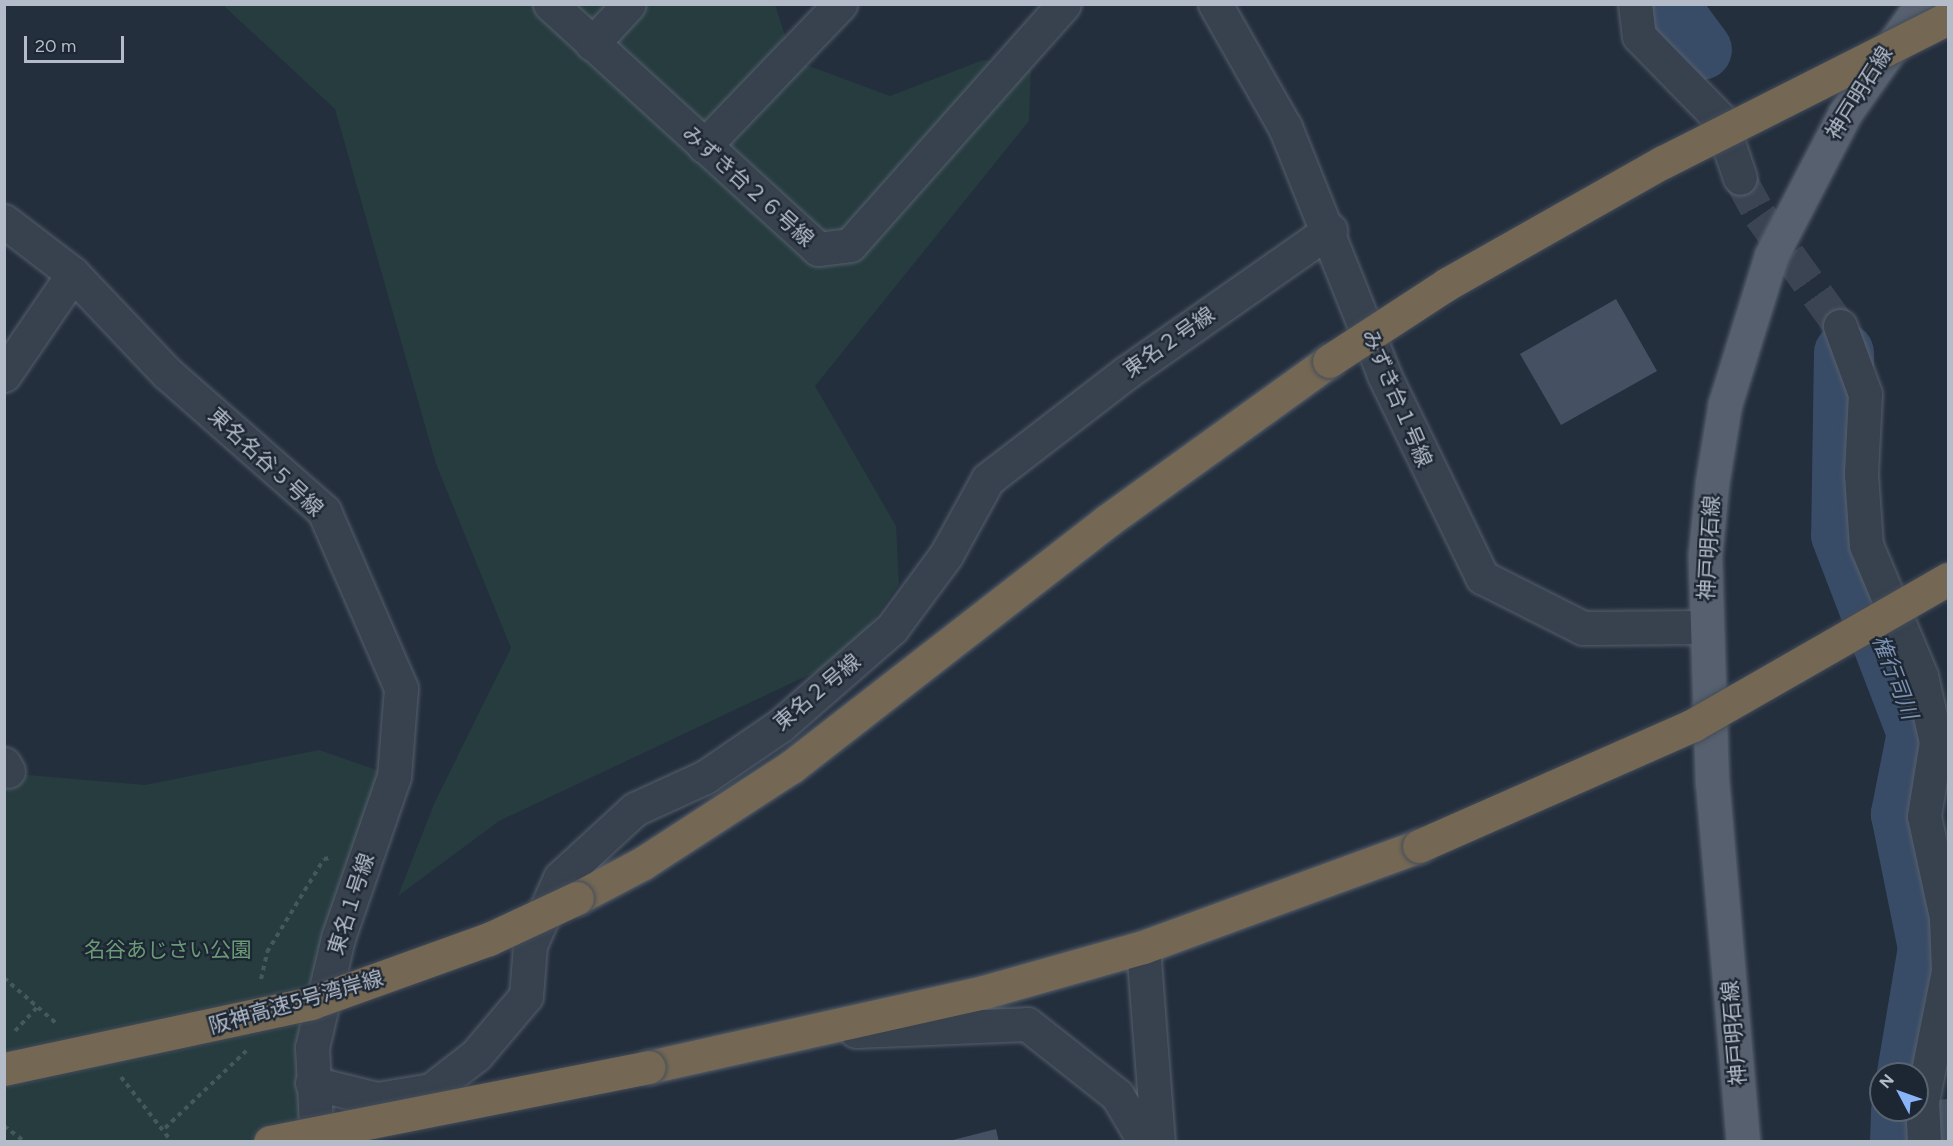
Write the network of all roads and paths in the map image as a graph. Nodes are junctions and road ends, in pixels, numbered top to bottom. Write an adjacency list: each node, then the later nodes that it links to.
1 (550, 4): 9 (street, みずき台２６号線)
2 (629, 4): 9 (street)
3 (840, 4): 10 (street)
4 (1064, 4): 10 (street, みずき台２６号線)
5 (1215, 4): 13 (street, みずき台１号線)
6 (1635, 4): 11 (street)
7 (1922, 4): 18 (main road, 神戸明石線)
8 (1948, 18): 24 (highway, 阪神高速5号湾岸線, bridge)
9 (592, 44): 10 (street, みずき台２６号線)
10 (704, 146)
11 (1740, 178)
12 (4, 221): 14 (street, 東名名谷５号線)
13 (1330, 230): 18 (street, みずき台１号線); 25 (street, 東名２号線)
14 (73, 274): 16 (street); 19 (street, 東名名谷５号線)
15 (1840, 326): 33 (street)
16 (4, 375)
17 (1948, 579): 20 (highway, bridge)
18 (1705, 627): 32 (main road, 神戸明石線)
19 (393, 776): 25 (street, 東名１号線)
20 (1143, 947): 23 (highway); 31 (street)
21 (37, 1007): 22 (path)
22 (13, 1033)
23 (797, 1036): 28 (highway, bridge); 30 (street)
24 (4, 1069)
25 (312, 1083): 29 (street, 東名１号線)
26 (4, 1126): 27 (path)
27 (25, 1142)
28 (270, 1142)
29 (317, 1142)
30 (1145, 1142)
31 (1158, 1142)
32 (1743, 1142)
33 (1924, 1142)

